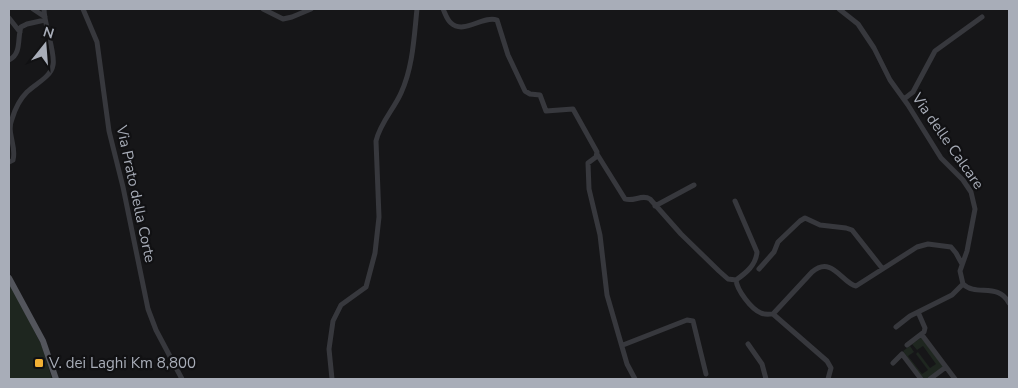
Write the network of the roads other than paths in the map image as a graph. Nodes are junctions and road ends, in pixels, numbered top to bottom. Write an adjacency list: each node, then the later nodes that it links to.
1 (33, 9): 11 (street)
2 (44, 9): 11 (street)
3 (83, 9): 40 (street, Via Prato della Corte)
4 (262, 9): 5 (street)
5 (311, 9)
6 (417, 9): 41 (street)
7 (443, 9): 16 (street)
8 (839, 9): 14 (street, Via delle Calcare)
9 (982, 17): 14 (street)
10 (9, 18): 12 (street)
11 (45, 19): 12 (street); 15 (street)
12 (20, 32): 13 (street)
13 (9, 60)
14 (904, 100): 22 (street, Via delle Calcare)
15 (11, 115): 17 (street)
16 (598, 154): 21 (street); 34 (street)
17 (11, 156): 18 (street)
18 (9, 162)
19 (694, 184): 21 (street)
20 (735, 201): 26 (street)
21 (655, 206): 26 (street)
22 (962, 264): 23 (street); 27 (street, Via delle Calcare)
23 (882, 268): 24 (street); 30 (street)
24 (759, 269)
25 (9, 278): 39 (main road)
26 (736, 280): 30 (street)
27 (963, 284): 28 (street); 29 (street)
28 (1009, 303)
29 (918, 312): 31 (street); 32 (street)
30 (774, 314): 44 (street)
31 (896, 327)
32 (922, 335): 35 (street); 37 (street)
33 (748, 344): 43 (street)
34 (623, 345): 38 (street); 42 (street)
35 (907, 345)
36 (892, 363): 45 (street)
37 (946, 367): 46 (street); 47 (street)
38 (706, 374)
39 (56, 379)
40 (182, 379)
41 (332, 379)
42 (635, 379)
43 (766, 379)
44 (828, 379)
45 (921, 379)
46 (930, 379)
47 (955, 379)

